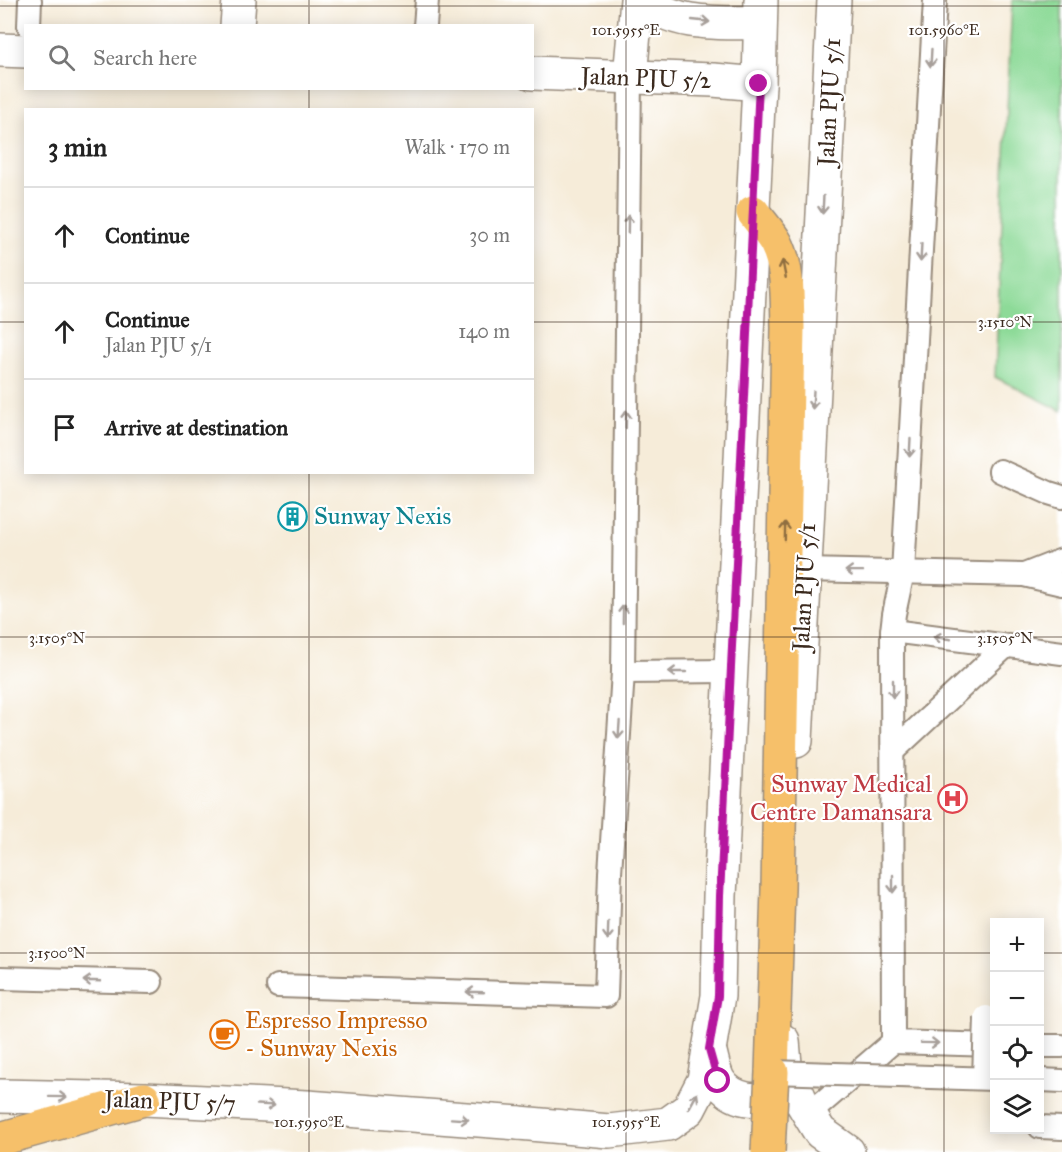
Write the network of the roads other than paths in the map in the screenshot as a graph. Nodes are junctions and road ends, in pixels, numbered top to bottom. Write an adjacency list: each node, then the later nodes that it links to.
1 (30, 0): 9 (lane)
2 (239, 0): 10 (street)
3 (427, 0): 11 (lane)
4 (637, 0): 15 (street)
5 (648, 0): 8 (street, one-way to 8)
6 (834, 0): 21 (street, Jalan PJU 5/1, one-way to 21)
7 (935, 0): 22 (lane, one-way to 22)
8 (761, 12): 16 (street)
9 (29, 24)
10 (237, 24)
11 (425, 24)
12 (0, 50): 13 (street)
13 (24, 51)
14 (534, 73): 15 (street, Jalan PJU 5/2)
15 (630, 77): 16 (street, Jalan PJU 5/2); 29 (lane, one-way to 15)
16 (759, 84): 17 (street)
17 (753, 212): 28 (street); 40 (main road, one-way to 17)
18 (1000, 471): 19 (lane)
19 (1062, 497)
20 (1062, 560): 23 (lane)
21 (805, 570): 22 (lane, one-way to 21); 40 (street, Jalan PJU 5/1)
22 (903, 572): 23 (lane); 25 (lane)
23 (1024, 575): 24 (lane)
24 (1062, 584)
25 (892, 631): 26 (lane, one-way to 25); 30 (lane, one-way to 30)
26 (1006, 646): 27 (lane); 30 (lane)
27 (1062, 653)
28 (730, 671): 29 (lane, one-way to 29); 39 (street, Jalan PJU 5/7)
29 (623, 672): 33 (lane, one-way to 33)
30 (893, 751): 35 (lane, one-way to 35)
31 (0, 978): 32 (lane, one-way to 31)
32 (151, 982)
33 (278, 986)
34 (986, 1017): 41 (lane, bridge)
35 (893, 1042): 36 (lane, one-way to 36); 46 (lane)
36 (990, 1045)
37 (1044, 1046): 38 (lane)
38 (1062, 1046)
39 (709, 1049): 40 (street); 45 (street, Jalan PJU 5/7, one-way to 39)
40 (779, 1068): 41 (lane, bridge); 46 (street, Jalan PJU 5/1); 52 (main road, bridge)
41 (989, 1079)
42 (1044, 1080): 43 (lane)
43 (1062, 1081)
44 (0, 1096): 45 (street, Jalan PJU 5/7, one-way to 45)
45 (144, 1099): 49 (main road)
46 (809, 1114): 53 (street, Jalan PJU 5/1)
47 (1044, 1127): 48 (lane)
48 (1062, 1128)
49 (0, 1139)
50 (54, 1140): 51 (lane)
51 (0, 1147)
52 (768, 1152)
53 (848, 1152)

